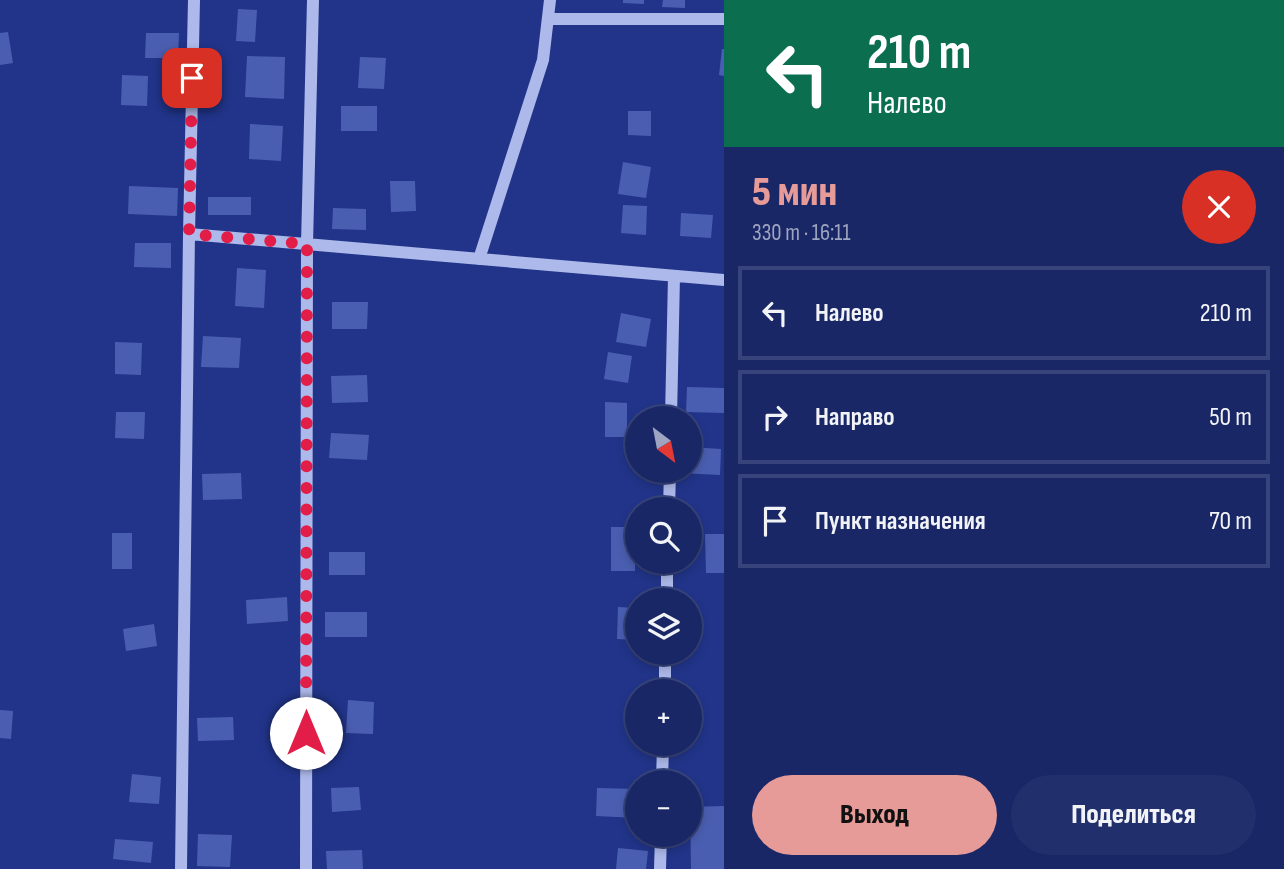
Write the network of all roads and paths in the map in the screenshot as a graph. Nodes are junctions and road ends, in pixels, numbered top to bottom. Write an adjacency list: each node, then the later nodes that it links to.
1 (194, 0): 6 (street)
2 (313, 0): 7 (street)
3 (550, 0): 4 (street)
4 (548, 19): 5 (street); 8 (street)
5 (724, 19)
6 (189, 234): 7 (street); 13 (street)
7 (307, 244): 8 (street); 14 (street)
8 (479, 259): 9 (street)
9 (674, 276): 10 (street); 11 (street)
10 (724, 281)
11 (671, 406)
12 (661, 847): 15 (street)
13 (181, 869)
14 (306, 869)
15 (660, 869)

